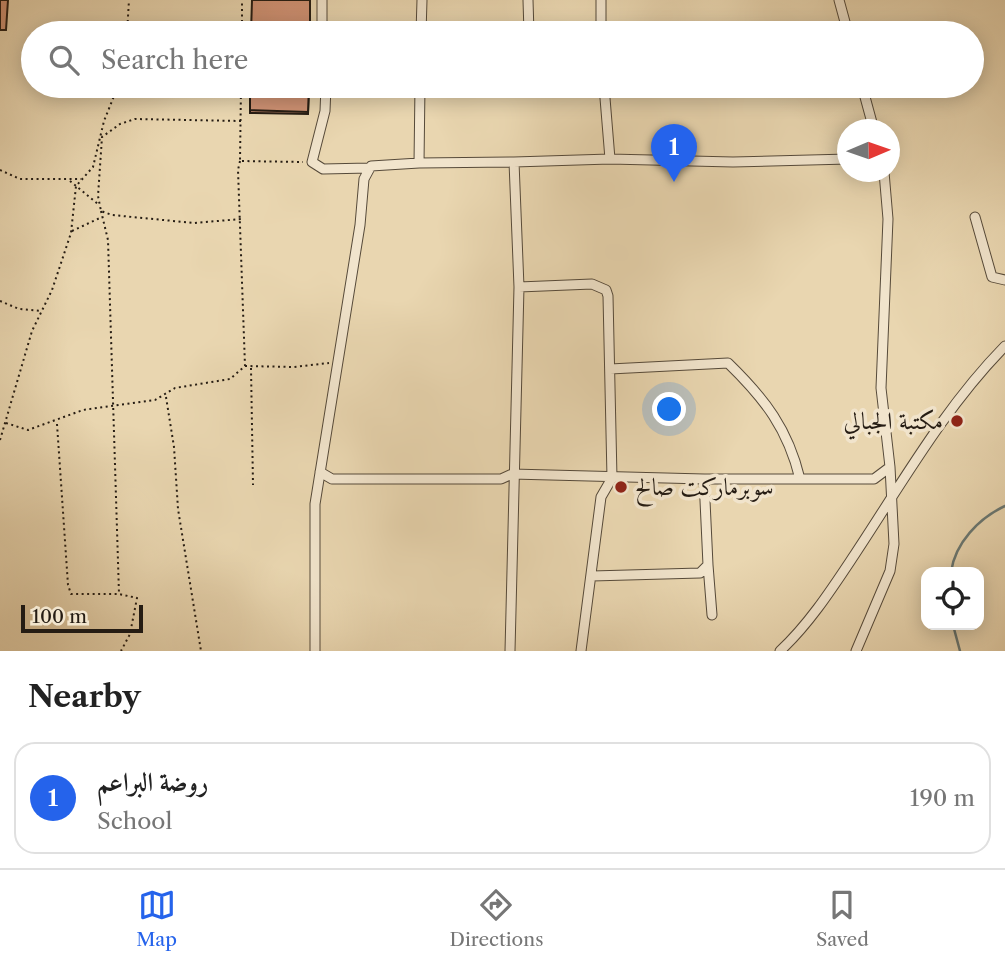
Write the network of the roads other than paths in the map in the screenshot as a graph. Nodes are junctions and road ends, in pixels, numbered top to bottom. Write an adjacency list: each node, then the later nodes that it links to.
1 (322, 0): 6 (street)
2 (422, 0): 7 (street)
3 (528, 0): 8 (street)
4 (601, 0): 9 (street)
5 (839, 0): 10 (street)
6 (322, 21)
7 (421, 21)
8 (529, 21)
9 (601, 21)
10 (845, 21)
11 (326, 98): 20 (street)
12 (420, 98): 19 (street)
13 (605, 98): 16 (street)
14 (865, 98): 15 (street)
15 (871, 119)
16 (610, 159): 17 (street); 18 (street)
17 (837, 159)
18 (514, 162): 19 (street); 24 (street)
19 (419, 163): 20 (street)
20 (369, 168): 29 (street)
21 (885, 182): 28 (street)
22 (975, 217): 23 (street)
23 (1005, 281)
24 (519, 287): 26 (street); 30 (street)
25 (1005, 346): 27 (street)
26 (610, 369): 31 (street); 33 (street)
27 (914, 466): 28 (street); 36 (street)
28 (890, 467): 33 (street); 36 (street)
29 (320, 472): 32 (street); 35 (street)
30 (512, 474): 31 (street); 32 (street); 40 (street)
31 (612, 478): 34 (street); 38 (street)
32 (332, 479): 35 (street)
33 (800, 479): 34 (street)
34 (704, 480): 37 (street)
35 (317, 490): 41 (street)
36 (891, 500): 44 (street); 45 (street)
37 (708, 565): 38 (street); 39 (street)
38 (592, 576): 43 (street)
39 (712, 615)
40 (510, 650): 42 (street)
41 (315, 651)
42 (523, 651)
43 (581, 651)
44 (780, 651)
45 (856, 651)

